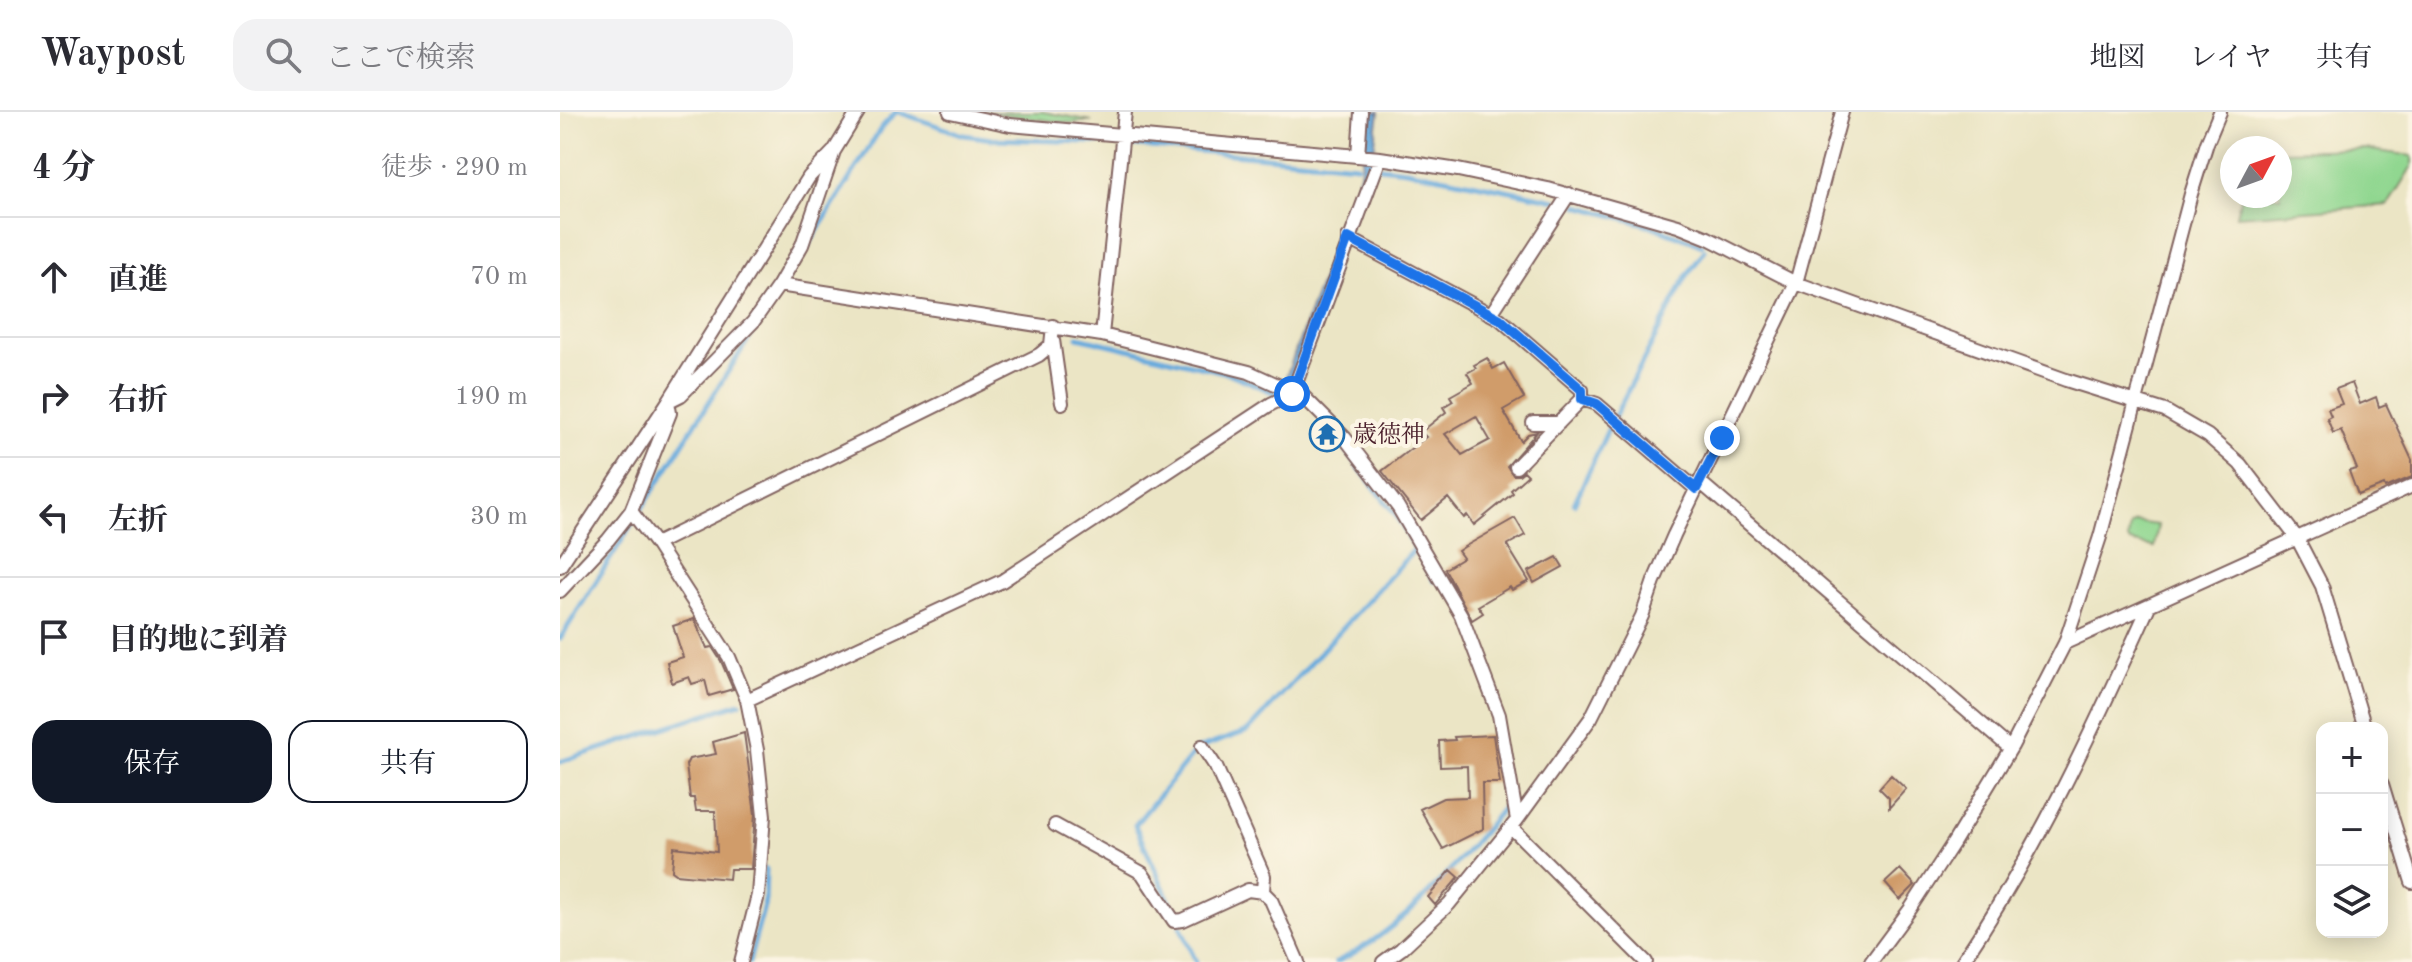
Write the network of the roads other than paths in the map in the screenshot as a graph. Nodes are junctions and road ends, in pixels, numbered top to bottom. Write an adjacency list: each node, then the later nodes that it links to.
1 (858, 112): 8 (street)
2 (950, 112): 7 (street)
3 (1125, 112): 7 (street)
4 (1361, 112): 9 (street)
5 (1842, 112): 12 (street)
6 (2220, 112): 20 (street)
7 (1123, 135): 9 (street); 16 (street)
8 (834, 151): 13 (street); 21 (street)
9 (1368, 157): 10 (street); 11 (street)
10 (1569, 194): 12 (street); 14 (street)
11 (1348, 238): 14 (street); 18 (street)
12 (1796, 283): 20 (street); 26 (street)
13 (779, 285): 15 (street); 21 (street)
14 (1491, 314): 19 (street)
15 (1053, 326): 16 (street); 17 (street)
16 (1102, 335): 18 (street)
17 (1053, 340): 22 (street); 30 (street)
18 (1291, 394): 35 (street); 40 (street)
19 (1582, 399): 24 (street); 26 (street)
20 (2137, 400): 29 (street); 34 (street)
21 (668, 402): 28 (street); 31 (street)
22 (1062, 403)
23 (1533, 423): 24 (street)
24 (1559, 423): 25 (street)
25 (1516, 467)
26 (1698, 486): 38 (street); 40 (street)
27 (2412, 486): 29 (street)
28 (631, 511): 30 (street); 32 (street)
29 (2297, 538): 33 (street); 36 (street)
30 (656, 544): 35 (street)
31 (560, 566)
32 (560, 591)
33 (2149, 606): 34 (street); 49 (street)
34 (2065, 643): 38 (street)
35 (747, 700): 44 (street)
36 (2363, 722)
37 (1202, 746): 43 (street)
38 (2010, 748): 48 (street)
39 (2385, 794): 42 (street)
40 (1515, 824): 46 (street); 47 (street)
41 (1055, 825): 43 (street)
42 (2412, 882)
43 (1263, 892): 45 (street)
44 (741, 962)
45 (1298, 962)
46 (1383, 962)
47 (1646, 962)
48 (1871, 962)
49 (1962, 962)

